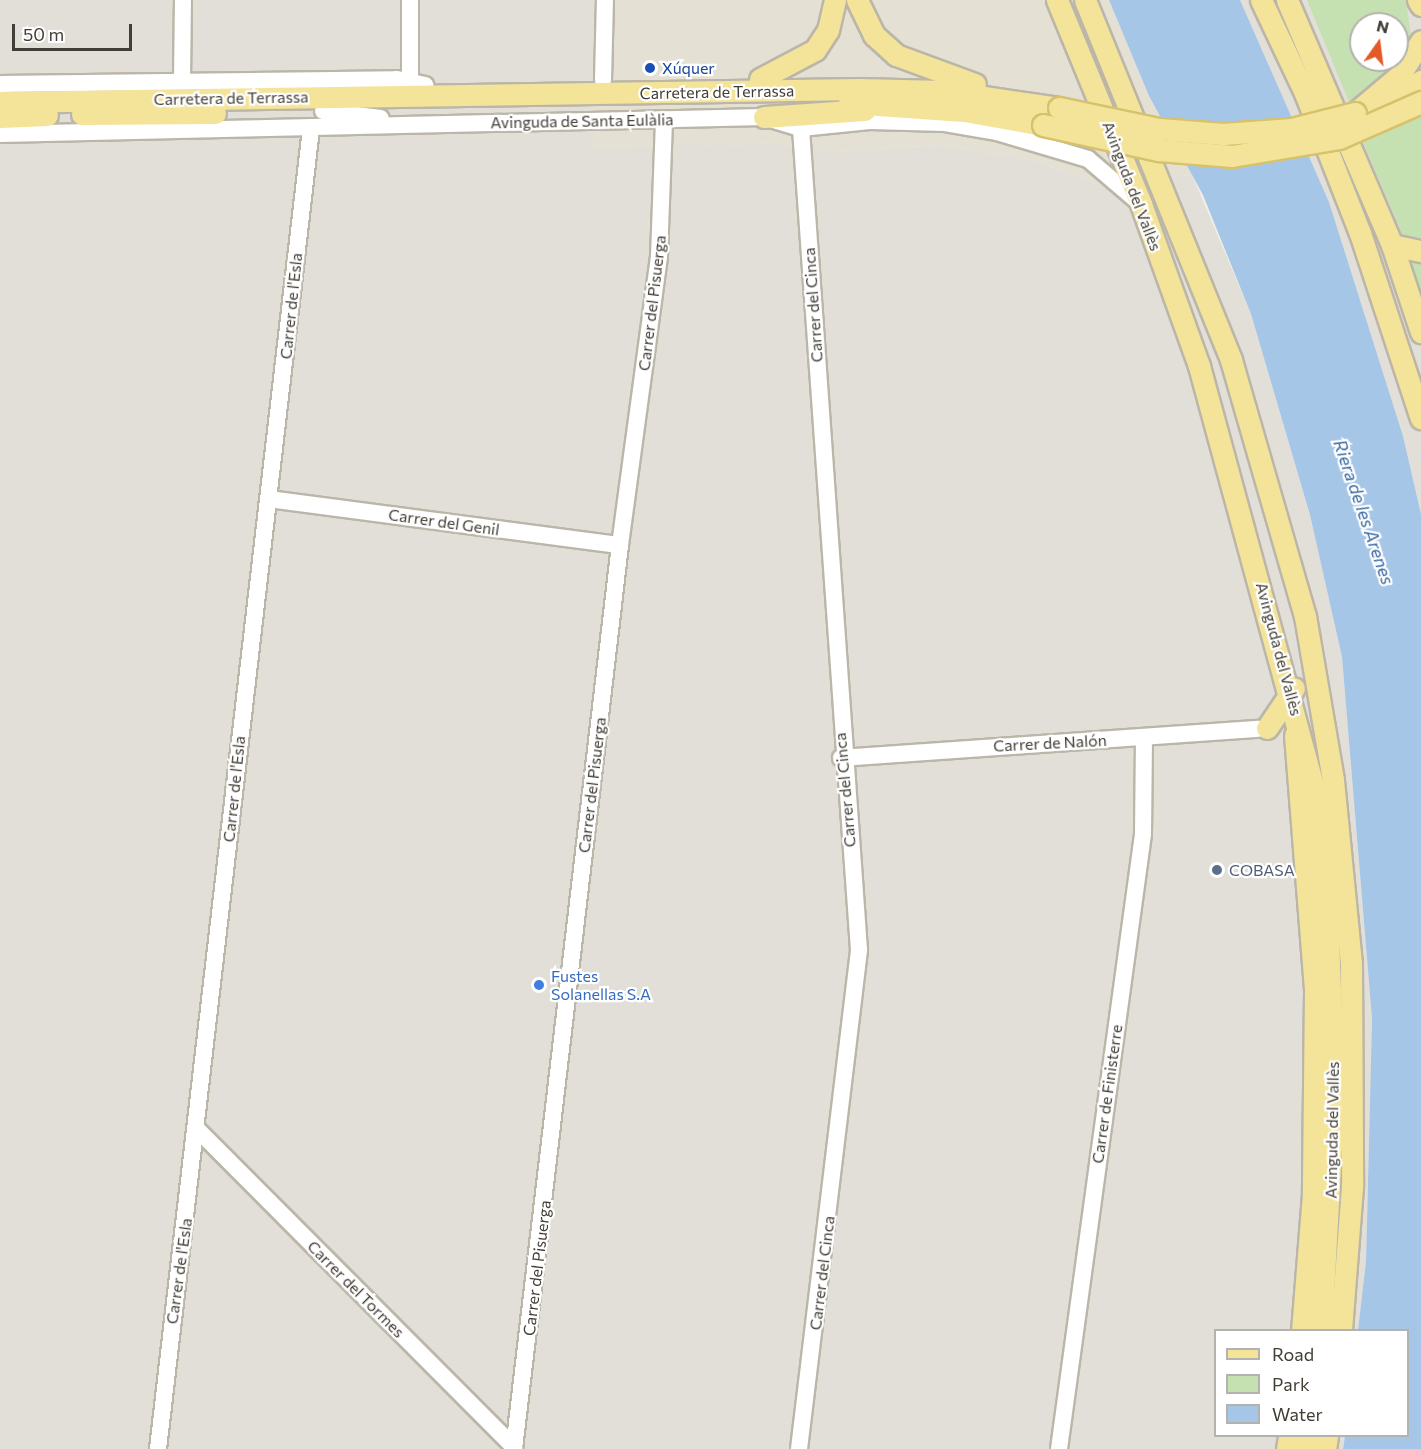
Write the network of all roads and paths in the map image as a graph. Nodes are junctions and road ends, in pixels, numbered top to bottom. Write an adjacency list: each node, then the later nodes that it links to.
1 (183, 0): 19 (street)
2 (410, 0): 21 (street)
3 (604, 0): 20 (street)
4 (835, 0): 18 (main road)
5 (857, 0): 29 (main road)
6 (1057, 0): 38 (main road, Avinguda del Vallès)
7 (1084, 0): 45 (main road, Avinguda del Vallès)
8 (1261, 0): 16 (main road)
9 (1266, 0): 16 (main road)
10 (1287, 0): 15 (main road)
11 (1296, 0): 15 (main road)
12 (1418, 0): 13 (main road)
13 (1421, 5)
14 (1421, 41): 17 (main road)
15 (1310, 44): 39 (main road)
16 (1287, 51): 42 (main road)
17 (1413, 75): 29 (main road, Carretera de Terrassa, bridge)
18 (760, 79): 20 (main road); 23 (main road)
19 (182, 80): 21 (street); 22 (street)
20 (603, 80): 21 (main road)
21 (418, 82): 24 (main road)
22 (0, 84)
23 (918, 90): 24 (main road, Carretera de Terrassa); 29 (main road, Carretera de Terrassa)
24 (370, 96): 27 (main road, Carretera de Terrassa)
25 (0, 102): 27 (main road, Carretera de Terrassa)
26 (1421, 102): 28 (main road, Carretera de Terrassa, bridge)
27 (139, 106): 30 (main road, Carretera de Terrassa); 31 (main road, Carretera de Terrassa)
28 (898, 106): 30 (main road, Carretera de Terrassa); 32 (main road)
29 (1059, 108)
30 (323, 111): 34 (street, Carretera de Terrassa)
31 (0, 117)
32 (764, 117): 33 (street, Avinguda de Santa Eulàlia); 36 (street, Avinguda de Santa Eulàlia)
33 (664, 120): 34 (street, Avinguda de Santa Eulàlia); 44 (street, Carrer del Pisuerga)
34 (418, 122): 35 (street, Avinguda de Santa Eulàlia)
35 (311, 128): 37 (street, Avinguda de Santa Eulàlia); 43 (street, Carrer de l'Esla)
36 (801, 128): 38 (street, Avinguda de Santa Eulàlia); 50 (street, Carrer del Cinca)
37 (0, 134)
38 (1141, 204): 46 (main road, Avinguda del Vallès)
39 (1392, 245): 40 (main road); 41 (main road)
40 (1421, 251)
41 (1421, 332)
42 (1421, 418)
43 (269, 499): 44 (street, Carrer del Genil); 51 (street, Carrer de l'Esla)
44 (620, 545): 55 (street, Carrer del Pisuerga)
45 (1295, 589): 46 (main road); 54 (main road, Avinguda del Vallès)
46 (1292, 692): 47 (main road); 49 (main road, Avinguda del Vallès)
47 (1263, 729): 48 (street, Carrer de Nalón); 49 (main road)
48 (1144, 738): 50 (street, Carrer de Nalón); 58 (street, Carrer de Finisterre)
49 (1299, 748): 52 (main road); 53 (main road, Avinguda del Vallès)
50 (841, 758): 57 (street, Carrer del Cinca)
51 (198, 1130): 55 (street, Carrer del Tormes); 56 (street, Carrer de l'Esla)
52 (1302, 1329)
53 (1321, 1329)
54 (1341, 1329)
55 (514, 1448)
56 (158, 1449)
57 (799, 1449)
58 (1059, 1449)

